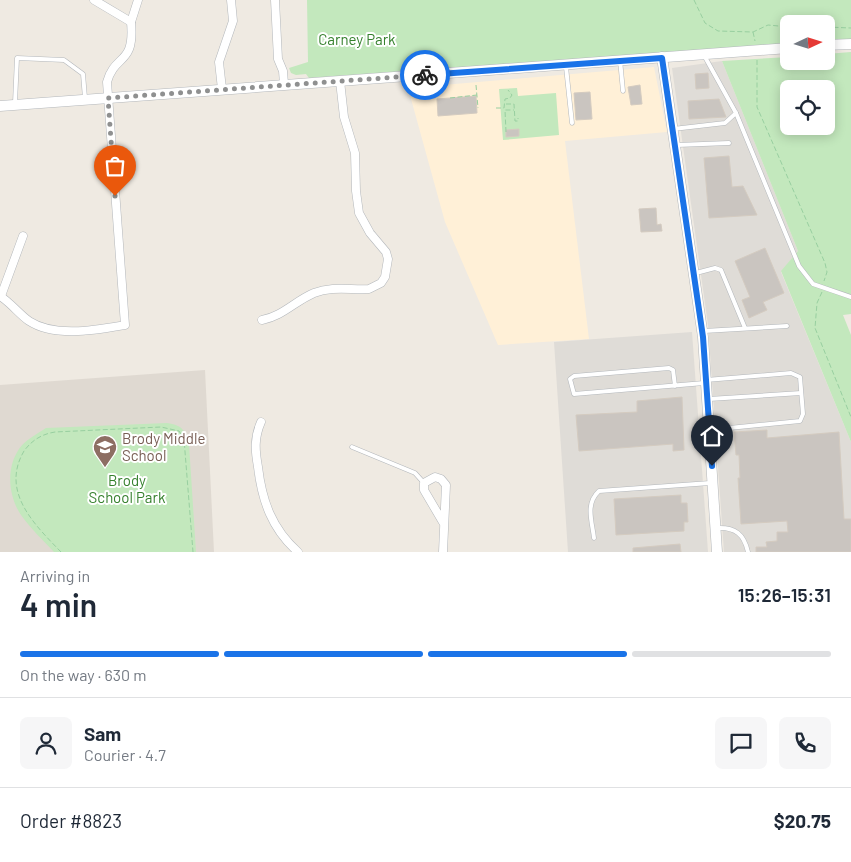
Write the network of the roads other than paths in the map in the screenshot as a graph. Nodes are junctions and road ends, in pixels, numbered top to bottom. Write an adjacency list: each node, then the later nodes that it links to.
1 (94, 0): 5 (street)
2 (138, 0): 5 (street)
3 (232, 0): 15 (street)
4 (275, 0): 14 (street)
5 (132, 22): 17 (street)
6 (851, 44): 7 (street)
7 (835, 45)
8 (780, 49): 9 (street)
9 (704, 54): 10 (street); 21 (lane)
10 (662, 58): 11 (street); 23 (street)
11 (620, 60): 12 (street); 16 (lane)
12 (566, 64): 13 (street); 22 (lane)
13 (340, 81): 14 (street); 30 (street)
14 (284, 84): 15 (street)
15 (222, 89): 17 (street)
16 (623, 92)
17 (108, 98): 18 (street); 28 (street)
18 (85, 100): 19 (street); 19 (lane)
19 (15, 105): 20 (street)
20 (0, 106)
21 (736, 114): 23 (lane); 29 (lane)
22 (572, 123)
23 (673, 129): 25 (street)
24 (729, 143): 25 (lane)
25 (675, 145): 27 (street)
26 (23, 236): 28 (street)
27 (694, 274): 32 (lane); 33 (street)
28 (0, 296)
29 (851, 298)
30 (262, 320)
31 (786, 326): 32 (lane)
32 (745, 328): 33 (lane)
33 (702, 331): 34 (street)
34 (706, 381): 35 (lane); 36 (lane); 37 (street)
35 (675, 386): 35 (lane)
36 (801, 392): 37 (lane); 39 (lane)
37 (707, 399): 39 (street)
38 (261, 422): 46 (street)
39 (709, 430): 42 (street)
40 (352, 448): 41 (lane)
41 (424, 483): 43 (street); 43 (street)
42 (713, 483): 44 (street); 45 (lane)
43 (444, 524): 47 (street)
44 (716, 528): 48 (street); 49 (lane)
45 (594, 538)
46 (298, 552)
47 (444, 552)
48 (717, 552)
49 (748, 552)

